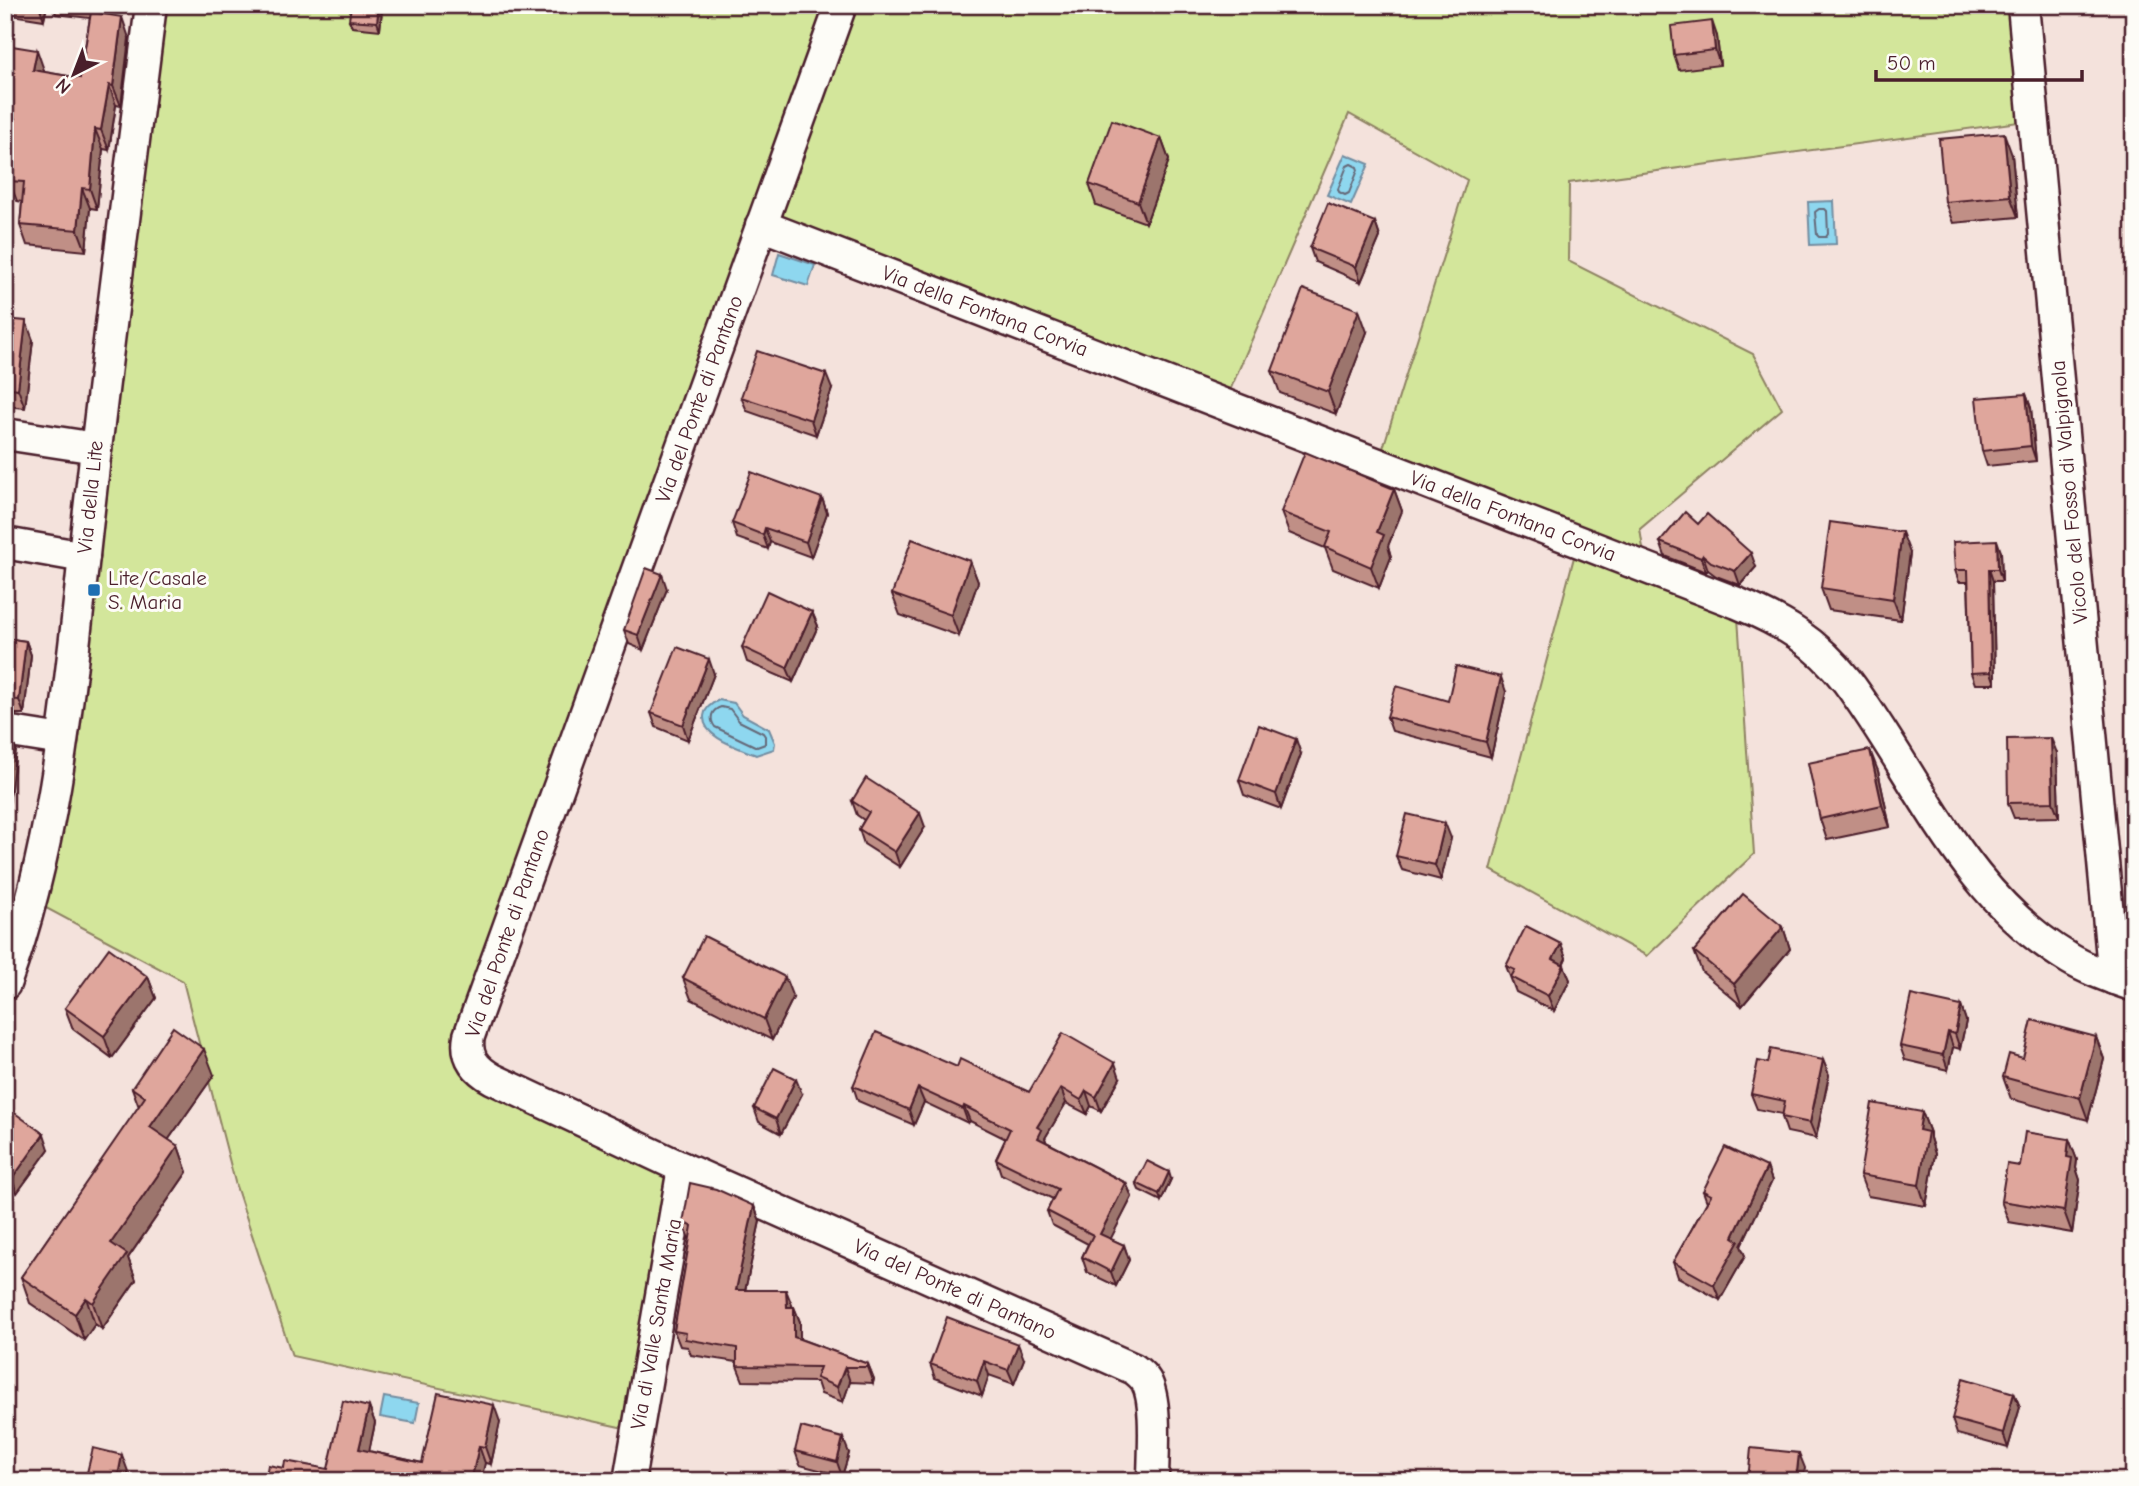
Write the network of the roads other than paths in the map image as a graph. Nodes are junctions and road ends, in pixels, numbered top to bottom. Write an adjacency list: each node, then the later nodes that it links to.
1 (151, 5): 6 (street, Via della Lite)
2 (841, 5): 4 (street, Via del Ponte di Pantano)
3 (2023, 5): 11 (street, Vicolo del Fosso di Valpignola)
4 (761, 225): 11 (street, Via della Fontana Corvia); 13 (street, Via del Ponte di Pantano)
5 (5, 434): 6 (street)
6 (96, 448): 8 (street, Via della Lite)
7 (5, 543): 8 (street)
8 (83, 557): 10 (street, Via della Lite)
9 (5, 731): 10 (street)
10 (62, 740): 12 (street, Via della Lite)
11 (2124, 982)
12 (5, 984)
13 (683, 1168): 14 (street, Via di Valle Santa Maria); 15 (street, Via del Ponte di Pantano)
14 (629, 1481)
15 (1153, 1481)

